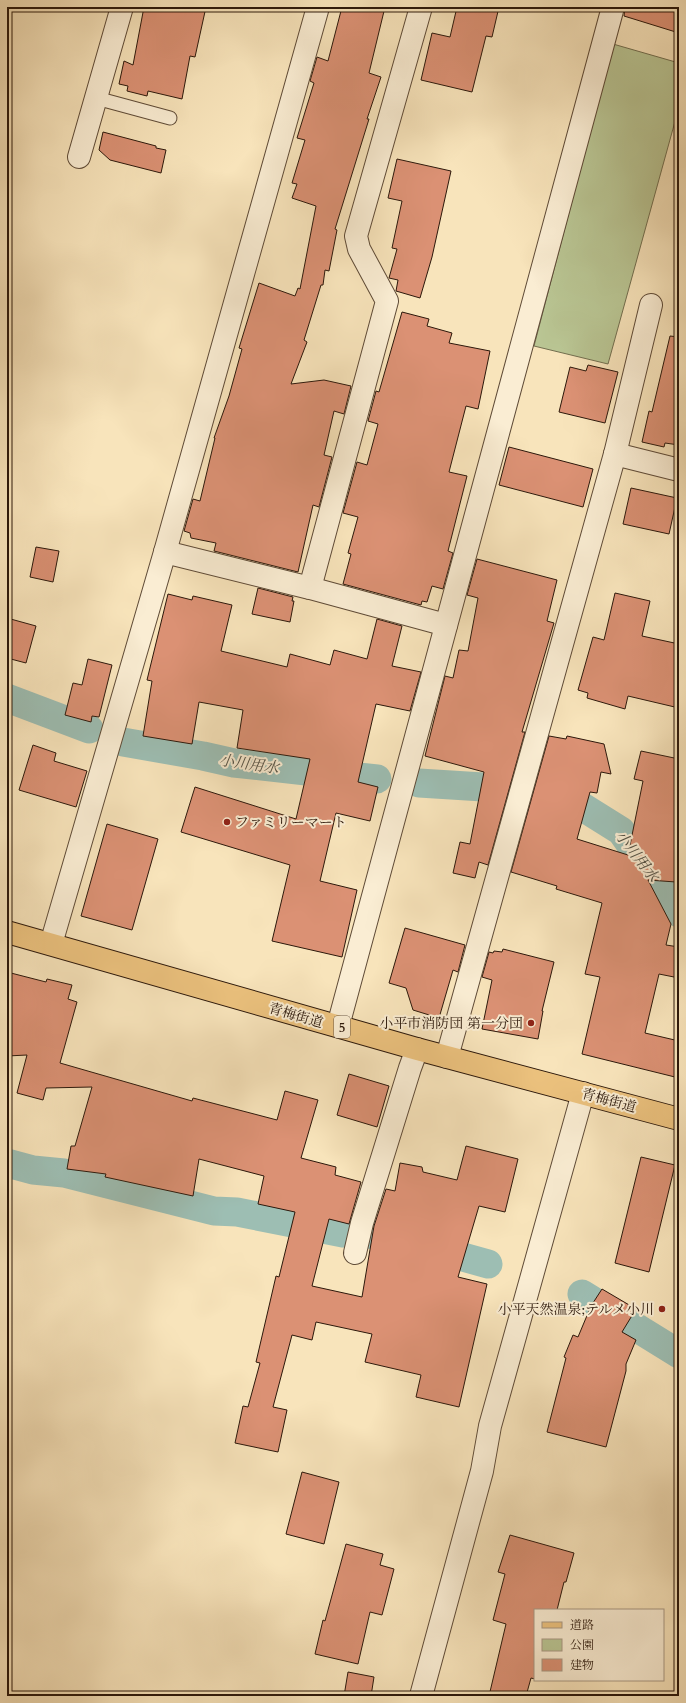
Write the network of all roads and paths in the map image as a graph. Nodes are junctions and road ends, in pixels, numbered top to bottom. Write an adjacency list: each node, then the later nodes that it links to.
1 (122, 7): 5 (street)
2 (318, 7): 11 (street)
3 (421, 7): 12 (street)
4 (613, 7): 13 (street)
5 (96, 98): 6 (lane); 7 (street)
6 (170, 118)
7 (79, 157)
8 (651, 305): 9 (street)
9 (616, 454): 10 (street); 18 (street)
10 (679, 470)
11 (165, 552): 12 (street); 15 (street)
12 (310, 588): 13 (street)
13 (446, 625): 16 (street)
14 (7, 932): 15 (main road, 青梅街道 / 5)
15 (51, 944): 16 (main road, 青梅街道 / 5)
16 (338, 1026): 17 (main road, 青梅街道 / 5)
17 (417, 1049): 18 (main road, 青梅街道 / 5); 21 (street)
18 (447, 1057): 19 (main road, 青梅街道 / 5)
19 (583, 1092): 20 (main road, 青梅街道 / 5); 22 (street)
20 (679, 1119)
21 (355, 1253)
22 (421, 1696)

